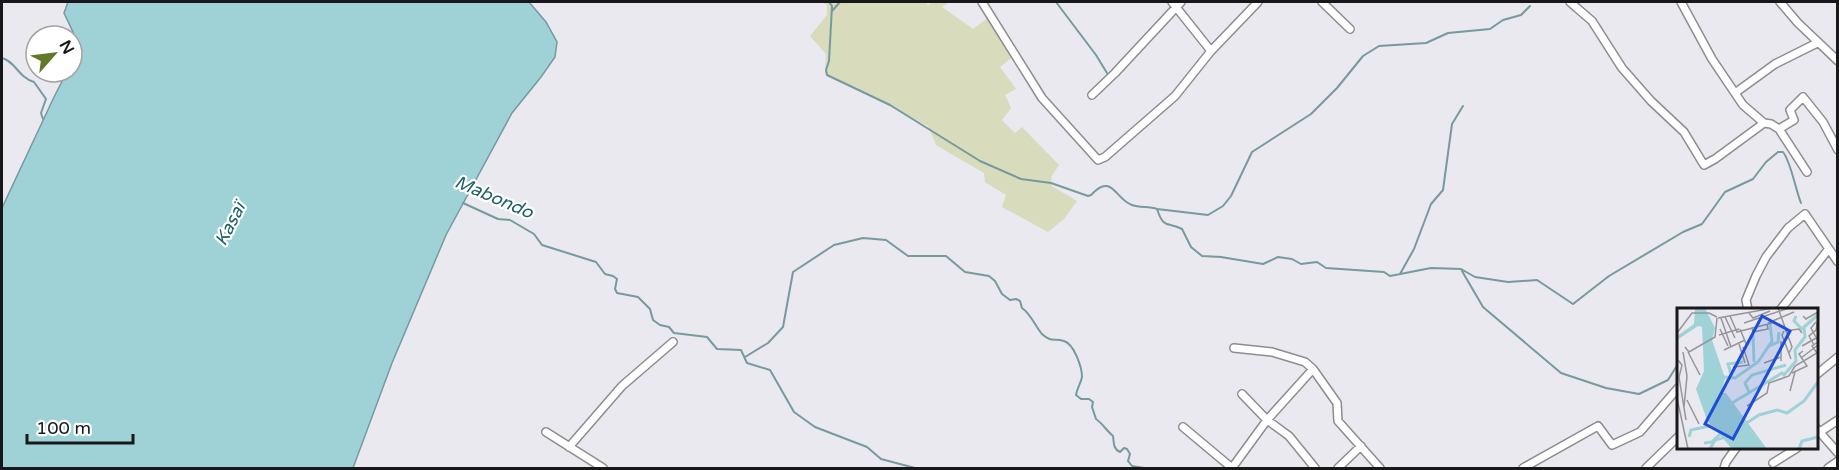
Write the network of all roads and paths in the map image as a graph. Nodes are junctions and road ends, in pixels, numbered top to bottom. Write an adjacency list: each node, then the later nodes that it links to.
1 (982, 2): 11 (street)
2 (1335, 2): 8 (street)
3 (1570, 2): 15 (street)
4 (1681, 2): 13 (street)
5 (1780, 2): 10 (street)
6 (1176, 3): 11 (street); 14 (street)
7 (1253, 3): 11 (street)
8 (1325, 4): 9 (street)
9 (1350, 29)
10 (1817, 43): 12 (street); 13 (street)
11 (1211, 51)
12 (1838, 61)
13 (1735, 93): 15 (street)
14 (1092, 95)
15 (1764, 123): 16 (street)
16 (1779, 129): 17 (street); 18 (street)
17 (1838, 150)
18 (1807, 172)
19 (1828, 250): 20 (street); 21 (street); 22 (street)
20 (1838, 262)
21 (1748, 308)
22 (1781, 308)
23 (673, 342): 37 (street)
24 (1234, 348): 26 (street)
25 (1838, 357): 27 (street)
26 (1313, 369): 30 (street); 36 (street)
27 (1818, 373)
28 (1677, 389): 48 (street)
29 (1242, 394): 30 (street)
30 (1267, 420): 44 (street); 45 (street)
31 (1838, 420): 33 (street)
32 (1183, 427): 44 (street)
33 (1818, 431): 40 (street)
34 (546, 432): 37 (street)
35 (1677, 438): 49 (street)
36 (1361, 446): 46 (street); 47 (street)
37 (569, 447): 43 (street)
38 (1735, 449): 50 (street)
39 (1794, 449): 42 (street)
40 (1838, 453)
41 (1838, 461): 51 (street)
42 (1773, 464)
43 (603, 468)
44 (1232, 468)
45 (1315, 468)
46 (1338, 468)
47 (1380, 468)
48 (1523, 468)
49 (1646, 468)
50 (1724, 468)
51 (1828, 468)

